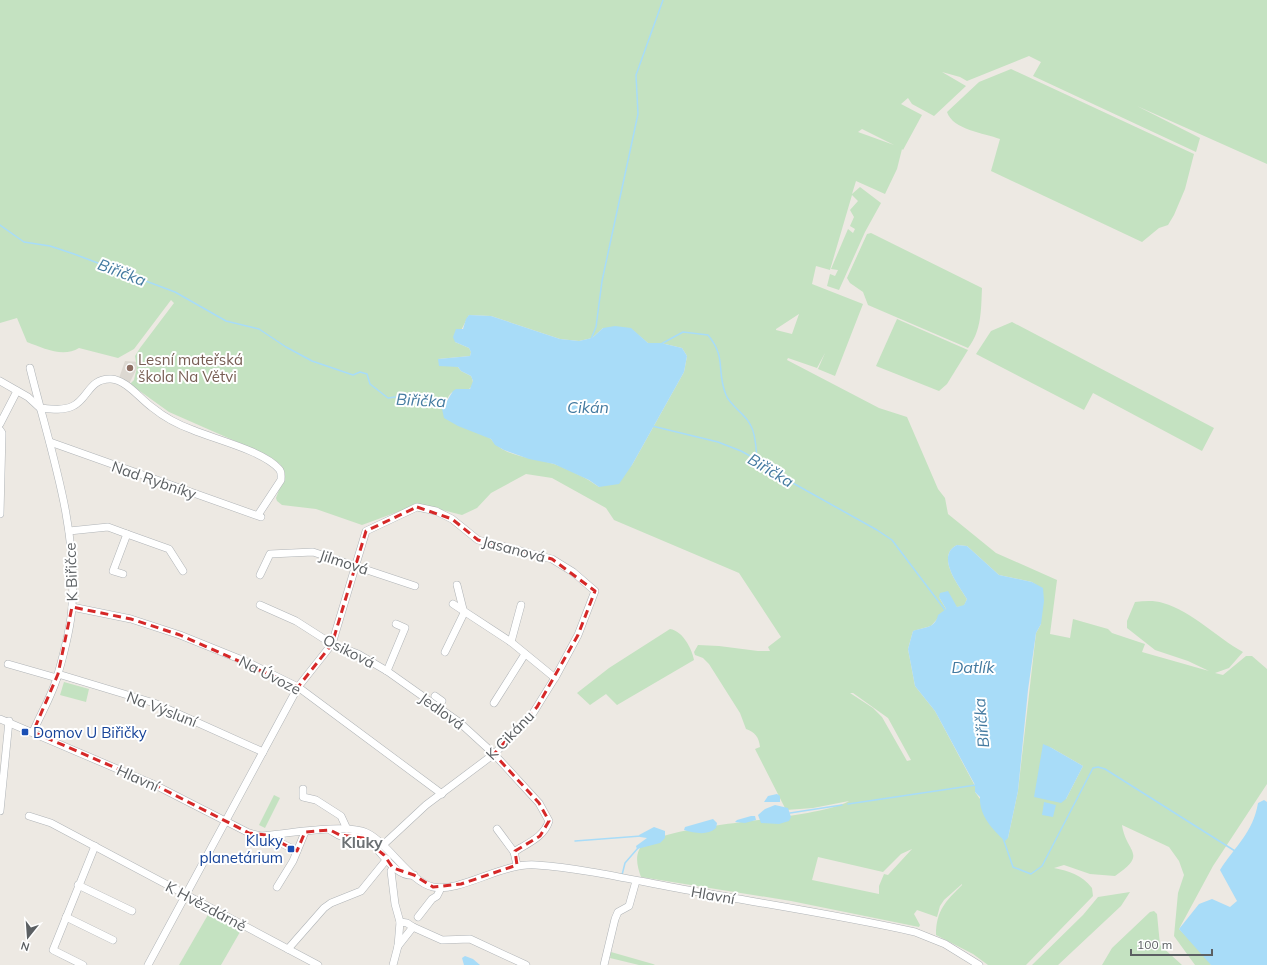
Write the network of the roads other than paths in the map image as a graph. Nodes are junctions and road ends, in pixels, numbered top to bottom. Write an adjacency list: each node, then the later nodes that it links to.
1 (30, 368): 4 (street, K Biřičce)
2 (0, 381): 3 (street)
3 (17, 391): 4 (street); 5 (street)
4 (40, 408): 7 (street, K Biřičce); 7 (street, Nad Rybníky)
5 (0, 424)
6 (0, 430): 8 (street)
7 (50, 442): 9 (street, K Biřičce)
8 (0, 514)
9 (69, 531): 10 (street); 21 (street, K Biřičce)
10 (127, 534): 12 (street); 13 (street)
11 (354, 566): 14 (street, Jilmová); 16 (street, Jilmová); 17 (street, Jasanová); 25 (street)
12 (183, 571)
13 (123, 574)
14 (260, 575)
15 (458, 585): 22 (street)
16 (415, 586)
17 (596, 591): 31 (street, K Cikánu)
18 (452, 604): 22 (street)
19 (260, 605): 25 (street, Osiková)
20 (521, 605): 24 (street)
21 (72, 607): 30 (street, K Biřičce); 32 (street, Na Úvoze)
22 (464, 613): 24 (street); 26 (street)
23 (396, 624): 29 (street, Osiková)
24 (511, 642): 27 (street)
25 (332, 644): 29 (street, Osiková); 32 (street)
26 (445, 652)
27 (525, 654): 31 (street); 34 (street)
28 (8, 664): 30 (street, Na Výsluní)
29 (387, 671): 35 (street, Jedlová)
30 (58, 676): 38 (street, K Biřičce); 39 (street, Na Výsluní)
31 (555, 678): 40 (street, K Cikánu)
32 (298, 687): 39 (street); 42 (street, Na Úvoze)
33 (435, 696): 35 (street)
34 (494, 704)
35 (438, 707): 40 (street, Jedlová)
36 (0, 718): 37 (street, Hlavní)
37 (9, 721): 38 (street, Hlavní); 43 (street)
38 (33, 732): 45 (street, Hlavní)
39 (264, 752): 45 (street)
40 (494, 754): 42 (street, K Cikánu); 54 (street, Jedlová)
41 (303, 789): 46 (street)
42 (442, 794): 51 (street, K Cikánu)
43 (0, 811)
44 (29, 816): 52 (street, K Hvězdárně)
45 (226, 821): 50 (street, Hlavní); 63 (street)
46 (347, 829): 48 (street, Hlavní); 51 (street, Hlavní)
47 (497, 829): 54 (street)
48 (330, 830): 49 (street, Hlavní); 55 (street, Hlavní)
49 (305, 832): 50 (street, Hlavní); 53 (street)
50 (266, 835): 53 (street, Hlavní)
51 (383, 845): 58 (street, Hlavní)
52 (95, 846): 60 (street); 63 (street, K Hvězdárně)
53 (297, 851): 61 (street)
54 (514, 852): 56 (street)
55 (387, 860): 57 (street, Hlavní); 71 (street)
56 (517, 865): 59 (street, Hlavní); 62 (street, Hlavní)
57 (392, 868): 58 (street, Hlavní); 67 (street, Hlavní)
58 (414, 875): 62 (street, Hlavní)
59 (636, 881): 77 (street); 78 (street, Hlavní)
60 (78, 885): 64 (street); 65 (street)
61 (277, 887)
62 (440, 888): 66 (street)
63 (186, 895): 71 (street, K Hvězdárně); 73 (street)
64 (132, 911)
65 (66, 917): 69 (street); 72 (street)
66 (418, 917)
67 (400, 922): 68 (street); 70 (street, Hlavní)
68 (413, 927): 70 (street); 76 (street)
69 (113, 940)
70 (398, 946): 75 (street, Hlavní)
71 (288, 949): 74 (street, K Hvězdárně)
72 (83, 965)
73 (148, 965)
74 (318, 965)
75 (393, 965)
76 (526, 965)
77 (604, 965)
78 (979, 965)

